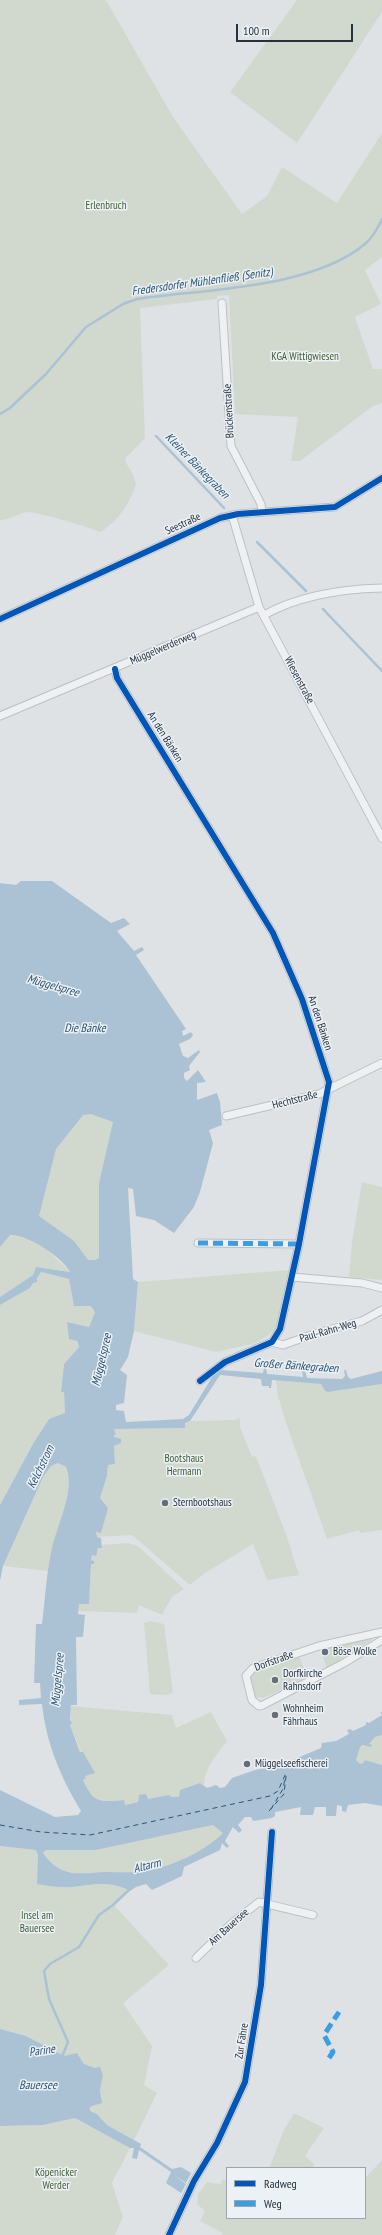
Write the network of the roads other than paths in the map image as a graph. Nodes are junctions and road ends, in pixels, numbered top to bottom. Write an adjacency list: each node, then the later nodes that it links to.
1 (222, 303): 3 (street, Brückenstraße)
2 (382, 478): 3 (street, Seestraße)
3 (262, 512): 4 (street, Seestraße)
4 (232, 515): 6 (street, Wiesenstraße); 8 (street, Seestraße)
5 (382, 588): 7 (street)
6 (259, 607): 7 (street, Wiesenstraße); 9 (street, Müggelwerderweg)
7 (264, 615): 11 (street, Wiesenstraße)
8 (0, 619)
9 (115, 669): 10 (street, Müggelwerderweg); 13 (street, An den Bänken)
10 (0, 716)
11 (382, 838)
12 (382, 1063): 13 (street, Hechtstraße)
13 (328, 1090): 14 (street, Hechtstraße); 16 (street, An den Bänken)
14 (226, 1116)
15 (198, 1243): 16 (street)
16 (299, 1244): 17 (street, An den Bänken)
17 (292, 1276): 18 (street); 20 (street, An den Bänken)
18 (382, 1288)
19 (382, 1310): 20 (street, Paul-Rahn-Weg)
20 (272, 1342): 21 (street)
21 (200, 1381)
22 (382, 1632): 23 (street, Dorfstraße)
23 (382, 1640)
24 (272, 1832): 25 (street, Zur Fähre)
25 (267, 1904): 26 (street, Am Bauersee); 27 (street, Am Bauersee); 28 (street, Zur Fähre)
26 (313, 1915)
27 (196, 1958)
28 (169, 2235)

